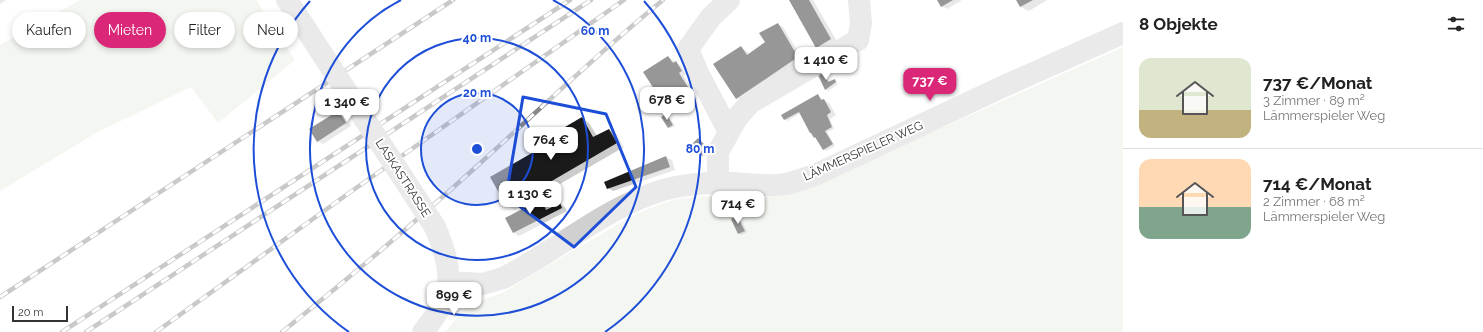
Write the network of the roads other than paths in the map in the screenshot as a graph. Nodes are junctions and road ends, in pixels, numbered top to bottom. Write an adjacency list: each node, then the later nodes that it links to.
1 (287, 0): 7 (street, LASKASTRASSE, bridge)
2 (729, 0): 5 (street)
3 (859, 0): 5 (street)
4 (1123, 33): 6 (street, LÄMMERSPIELER WEG)
5 (729, 132): 6 (street)
6 (718, 184): 7 (street, LÄMMERSPIELER WEG)
7 (449, 282): 8 (street)
8 (423, 332)

